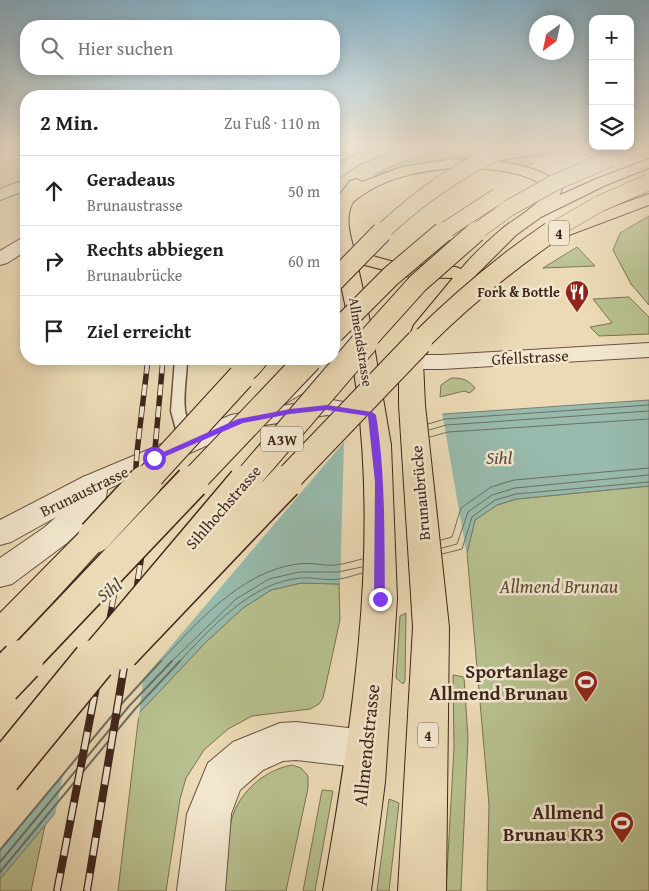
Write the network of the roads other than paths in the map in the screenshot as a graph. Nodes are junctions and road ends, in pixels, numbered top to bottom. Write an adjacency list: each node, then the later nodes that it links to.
1 (15, 189): 10 (street)
2 (352, 189): 11 (main road, Allmendstrasse)
3 (360, 189): 11 (main road)
4 (431, 189): 18 (main road, bridge)
5 (512, 189): 20 (main road, Sihlhochstrasse / A3W, bridge)
6 (544, 189): 37 (main road, Sihlhochstrasse / A3W, bridge)
7 (554, 189): 13 (main road)
8 (587, 189): 13 (main road)
9 (634, 189): 37 (main road, bridge)
10 (0, 195)
11 (346, 199): 15 (main road, Allmendstrasse)
12 (649, 199): 17 (main road, 4)
13 (535, 213): 17 (main road)
14 (20, 247): 16 (street)
15 (345, 253): 17 (main road); 19 (main road, Allmendstrasse)
16 (0, 259)
17 (470, 270): 23 (main road, 4)
18 (340, 275)
19 (358, 317): 22 (street); 28 (main road, Allmendstrasse)
20 (340, 327)
21 (649, 350): 23 (street, Gfellstrasse)
22 (340, 353)
23 (411, 362): 40 (main road, Brunaubrücke / 4)
24 (180, 365): 30 (lane)
25 (252, 365): 34 (main road, bridge)
26 (334, 365): 27 (street)
27 (304, 372): 29 (street); 35 (main road, A3W, bridge)
28 (372, 415): 29 (street, Brunaustrasse); 36 (main road, Allmendstrasse)
29 (240, 421): 30 (street, Brunaustrasse)
30 (185, 445): 31 (street, Brunaustrasse)
31 (93, 484): 32 (street, Brunaustrasse); 33 (street)
32 (0, 534)
33 (0, 575)
34 (0, 636)
35 (0, 684)
36 (366, 749): 38 (street); 39 (main road, Allmendstrasse)
37 (0, 777)
38 (201, 891)
39 (347, 891)
40 (422, 891)

